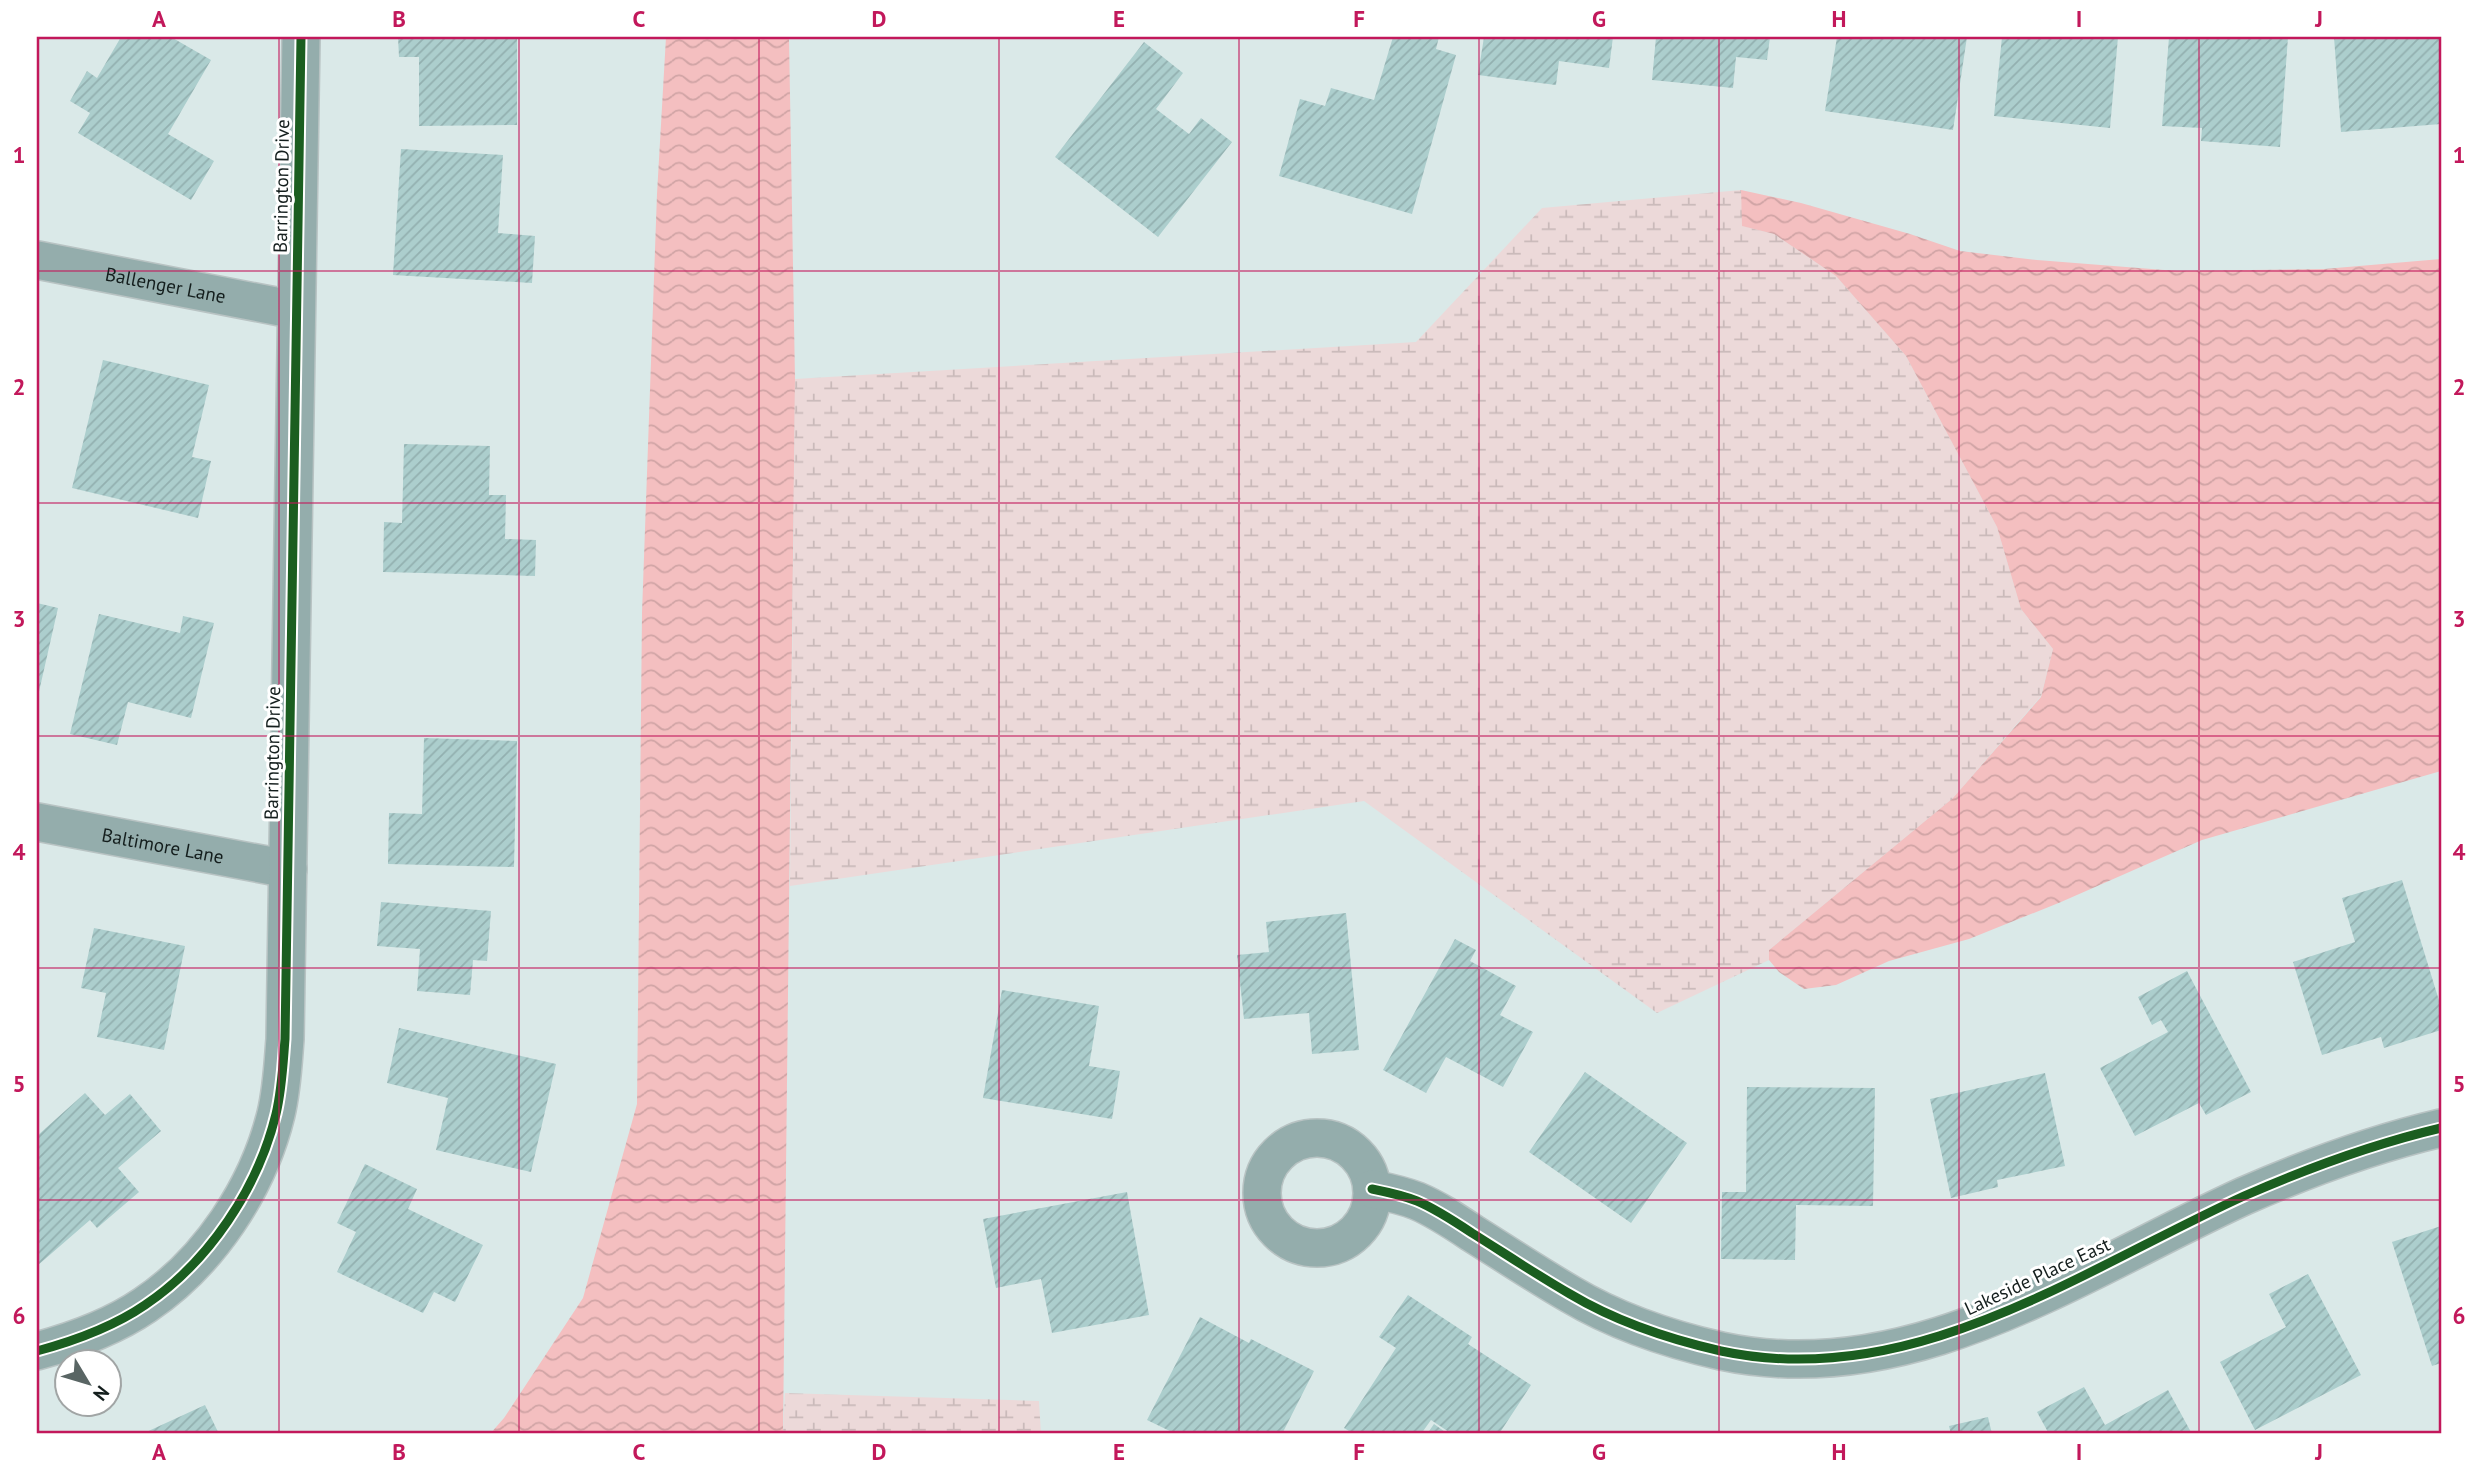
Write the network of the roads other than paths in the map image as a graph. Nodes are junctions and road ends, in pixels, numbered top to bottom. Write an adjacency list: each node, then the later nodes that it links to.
1 (301, 37): 3 (street, Barrington Drive)
2 (37, 260): 3 (street, Ballenger Lane)
3 (296, 310): 5 (street, Barrington Drive)
4 (37, 822): 5 (street, Baltimore Lane)
5 (288, 869): 8 (street, Barrington Drive)
6 (2441, 1128): 7 (street, Lakeside Place East)
7 (1372, 1189)
8 (37, 1351)

